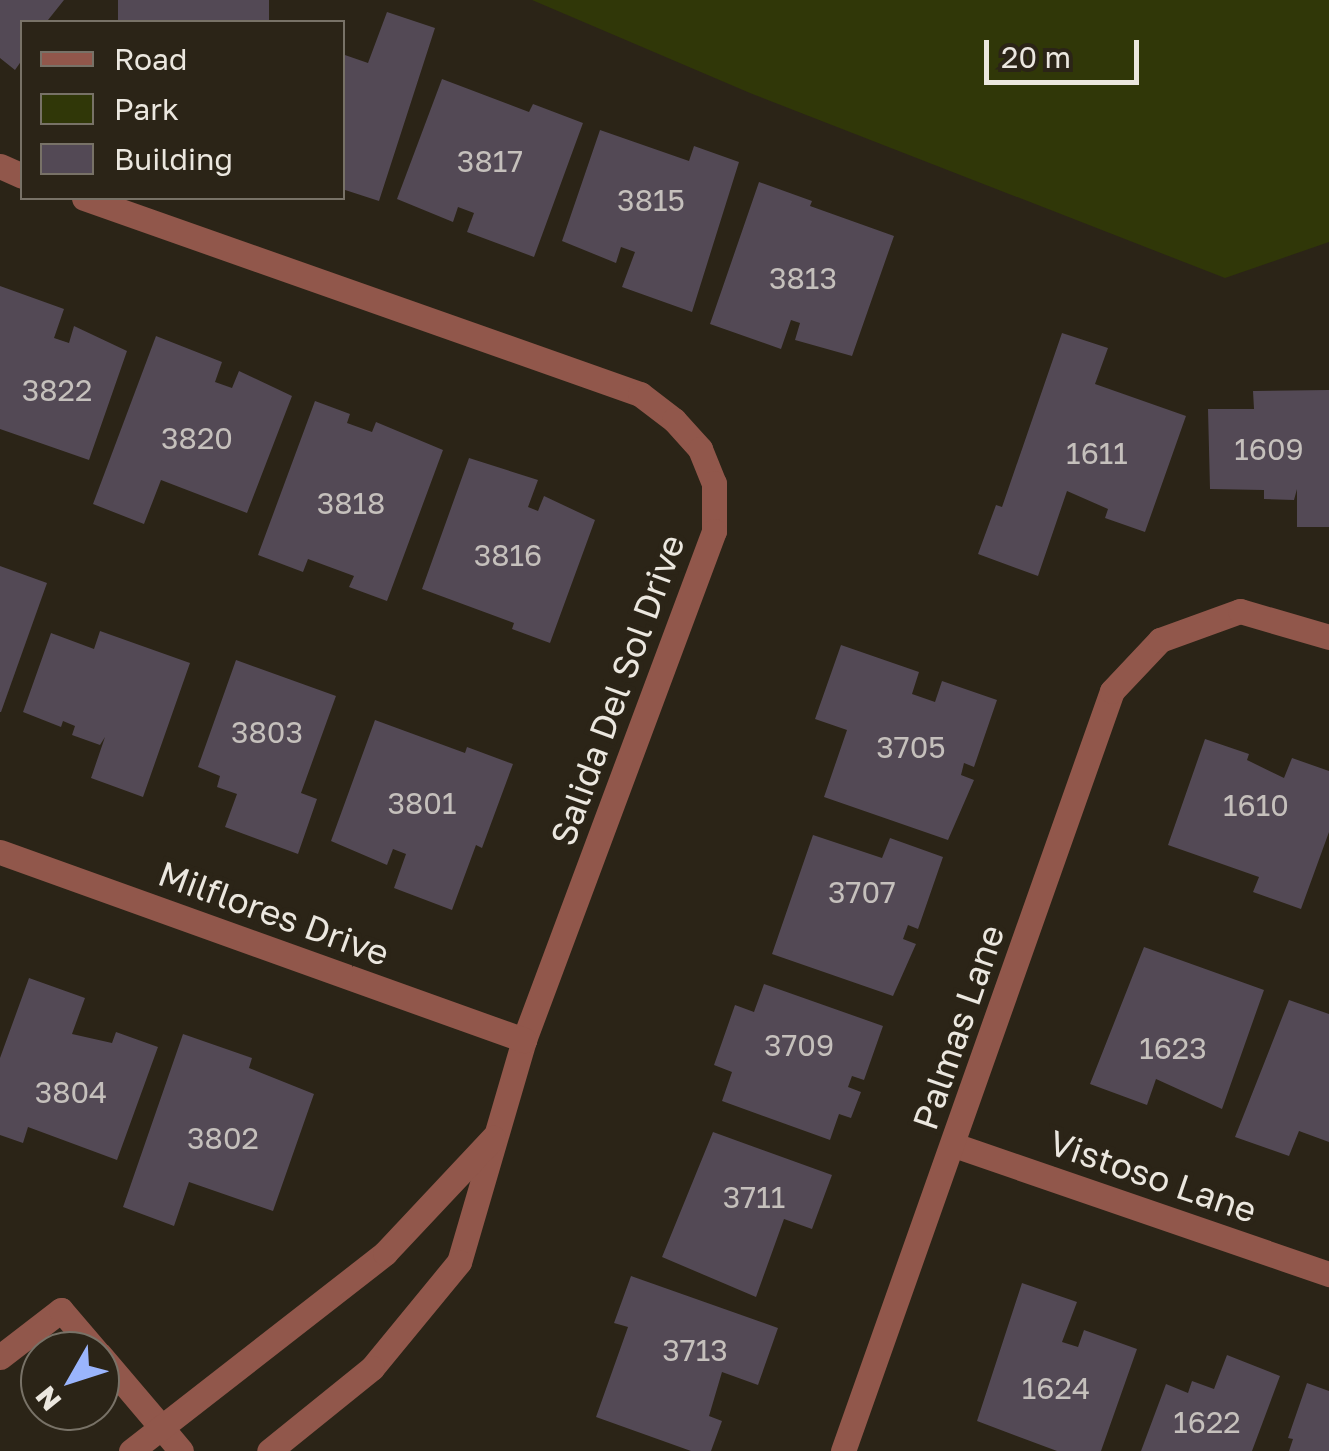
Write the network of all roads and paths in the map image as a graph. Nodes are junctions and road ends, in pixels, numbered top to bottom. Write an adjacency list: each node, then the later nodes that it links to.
1 (90, 200): 4 (street, Salida Del Sol Drive)
2 (1329, 637): 6 (street, Palmas Lane)
3 (0, 852): 4 (street, Milflores Drive)
4 (524, 1040): 5 (street, Salida Del Sol Drive)
5 (496, 1134): 13 (street, Salida Del Sol Drive); 16 (street, Salida Del Sol Drive)
6 (954, 1145): 7 (street, Vistoso Lane); 17 (street, Palmas Lane)
7 (1329, 1274)
8 (34, 1331): 9 (street)
9 (79, 1331)
10 (20, 1342): 11 (street)
11 (0, 1357)
12 (120, 1378): 13 (street)
13 (161, 1426): 14 (street, Salida Del Sol Drive); 15 (street)
14 (131, 1451)
15 (180, 1451)
16 (268, 1451)
17 (844, 1451)

